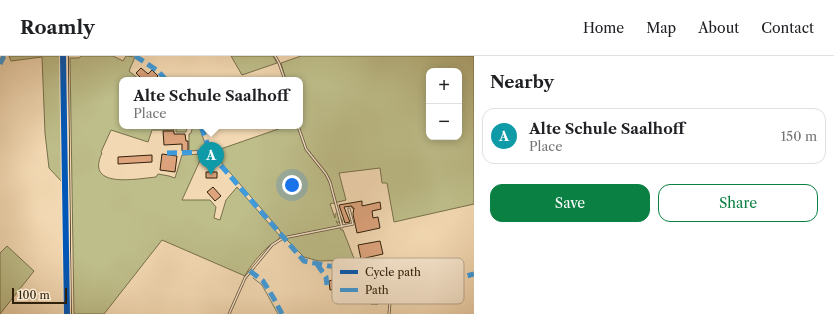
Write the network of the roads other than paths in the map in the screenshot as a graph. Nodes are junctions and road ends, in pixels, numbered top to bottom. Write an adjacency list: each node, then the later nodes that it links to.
1 (66, 56): 8 (street)
2 (275, 56): 3 (lane)
3 (283, 77)
4 (299, 129): 6 (lane)
5 (349, 209): 6 (lane)
6 (342, 227): 9 (lane)
7 (390, 304): 10 (lane)
8 (69, 314)
9 (229, 314)
10 (389, 314)

